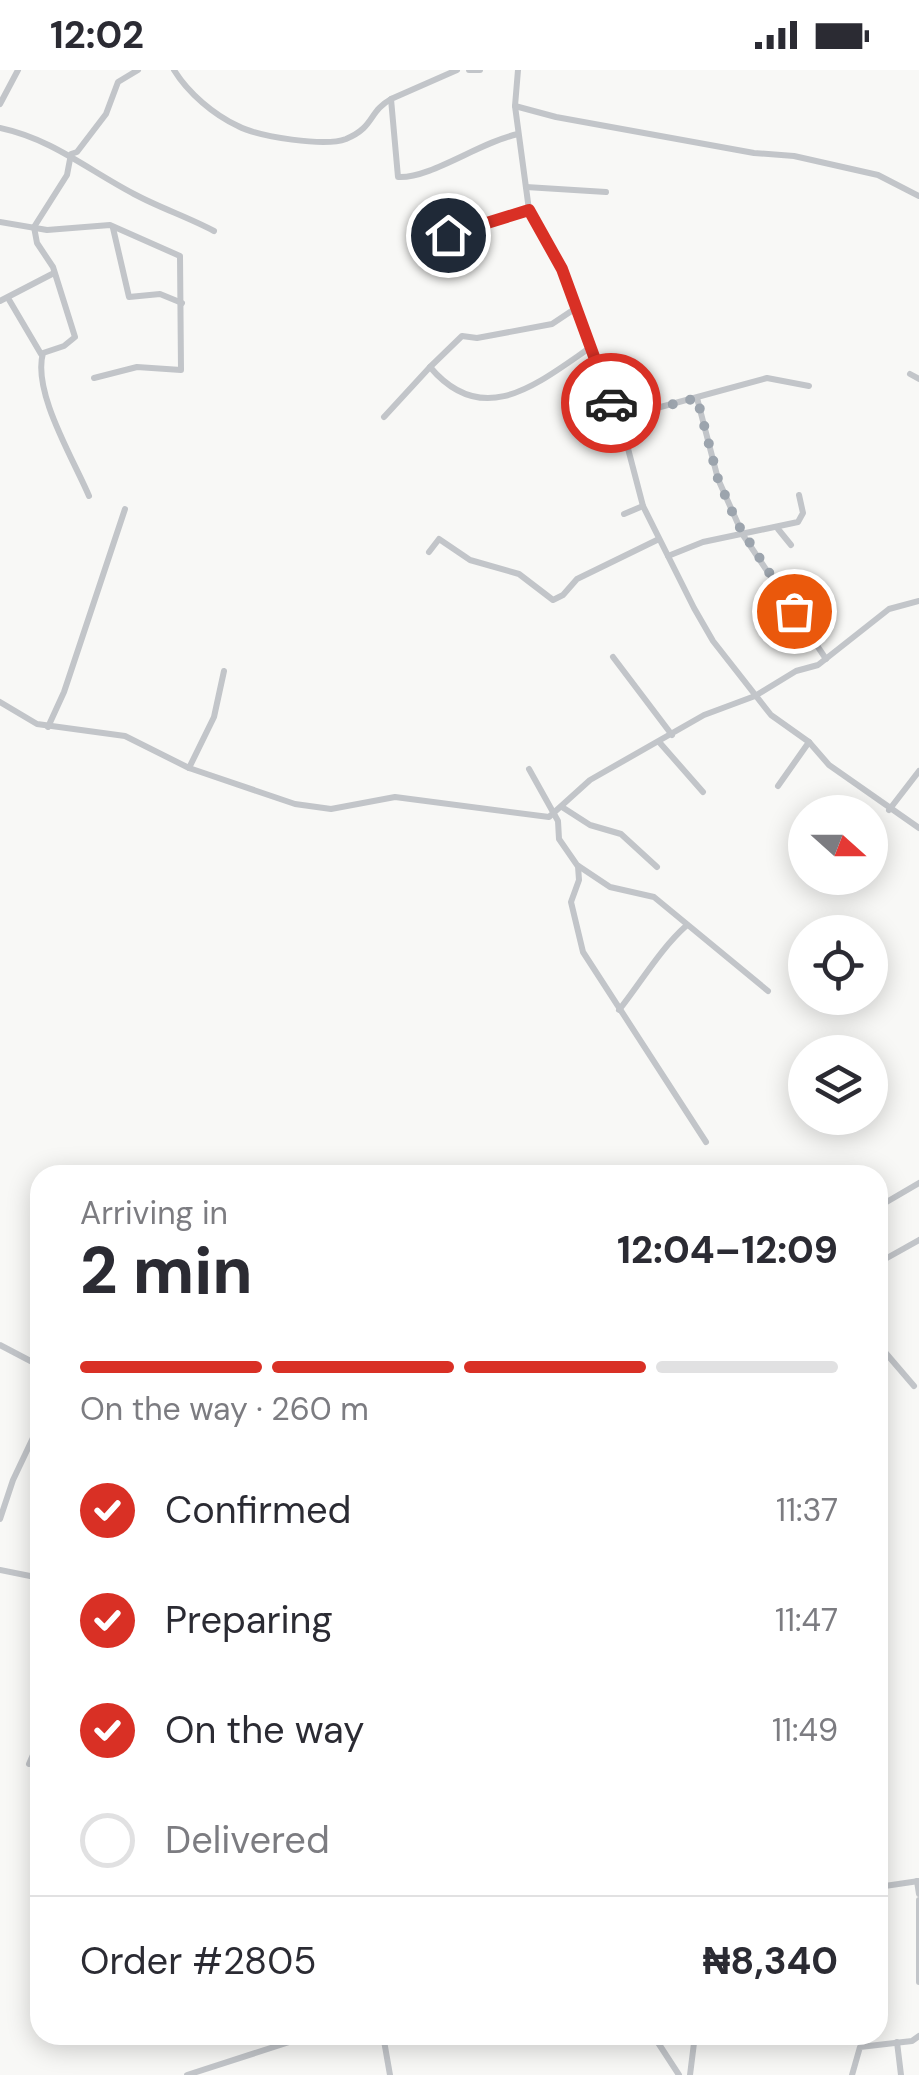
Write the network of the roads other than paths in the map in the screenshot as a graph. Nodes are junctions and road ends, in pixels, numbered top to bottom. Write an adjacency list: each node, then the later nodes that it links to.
1 (18, 70): 9 (street)
2 (138, 70): 13 (street)
3 (174, 70): 8 (street)
4 (457, 70): 8 (street)
5 (469, 70): 6 (street)
6 (480, 70)
7 (518, 70): 10 (street)
8 (390, 99): 12 (street)
9 (0, 104)
10 (516, 106): 12 (street); 16 (street)
11 (0, 128): 13 (street)
12 (518, 134): 14 (street)
13 (71, 154): 19 (street); 21 (street)
14 (526, 187): 15 (street); 17 (street)
15 (606, 192)
16 (919, 196)
17 (529, 210): 22 (street); 26 (street)
18 (0, 222): 19 (street)
19 (34, 227): 20 (street); 23 (street)
20 (113, 227): 25 (street); 25 (street)
21 (214, 231)
22 (448, 235)
23 (54, 274): 24 (street); 28 (street)
24 (4, 300): 28 (street)
25 (182, 303): 31 (street)
26 (576, 308): 27 (street); 29 (street)
27 (591, 347): 29 (street); 36 (street)
28 (42, 356): 37 (street)
29 (430, 367): 35 (street)
30 (910, 374): 32 (street)
31 (94, 378)
32 (919, 379)
33 (809, 386): 34 (street)
34 (697, 398): 36 (street); 43 (street)
35 (384, 416)
36 (620, 418): 39 (street)
37 (89, 496)
38 (800, 496): 42 (street)
39 (644, 506): 41 (street); 44 (street)
40 (125, 509): 54 (street)
41 (624, 514)
42 (776, 528): 43 (street); 45 (street)
43 (743, 535): 47 (street); 50 (street)
44 (659, 538): 46 (street); 47 (street)
45 (792, 545)
46 (429, 552)
47 (668, 556): 52 (street)
48 (919, 601): 50 (street)
49 (613, 657): 55 (street)
50 (826, 659): 52 (street)
51 (224, 672): 58 (street)
52 (755, 696): 55 (street); 56 (street)
53 (0, 702): 54 (street)
54 (48, 727): 58 (street)
55 (672, 735): 57 (street)
56 (810, 742): 61 (street); 64 (street)
57 (660, 743): 62 (street); 63 (street)
58 (189, 768): 65 (street)
59 (529, 769): 65 (street)
60 (919, 771): 64 (street)
61 (778, 786)
62 (703, 792)
63 (562, 807): 65 (street); 68 (street)
64 (889, 810): 66 (street)
65 (553, 814): 67 (street)
66 (919, 828)
67 (577, 865): 69 (street); 71 (street)
68 (657, 867)
69 (687, 925): 70 (street); 71 (street)
70 (768, 991)
71 (619, 1010): 72 (street)
72 (706, 1142)
73 (919, 1183): 74 (street)
74 (888, 1201)
75 (919, 1240): 76 (street)
76 (888, 1257)
77 (0, 1345): 79 (street)
78 (888, 1356): 80 (street)
79 (30, 1361)
80 (914, 1386)
81 (30, 1449): 82 (street)
82 (0, 1519)
83 (0, 1570): 84 (street)
84 (30, 1576)
85 (918, 1881): 86 (street); 87 (street)
86 (888, 1885)
87 (919, 1897): 88 (street)
88 (919, 1982)
89 (919, 2036): 90 (street)
90 (897, 2042): 91 (street); 103 (street)
91 (888, 2043)
92 (282, 2045): 97 (street)
93 (385, 2045): 99 (street)
94 (659, 2045): 100 (street)
95 (694, 2045): 101 (street)
96 (875, 2045): 102 (street)
97 (210, 2071): 98 (street)
98 (187, 2075)
99 (390, 2075)
100 (678, 2075)
101 (690, 2075)
102 (852, 2075)
103 (901, 2075)

